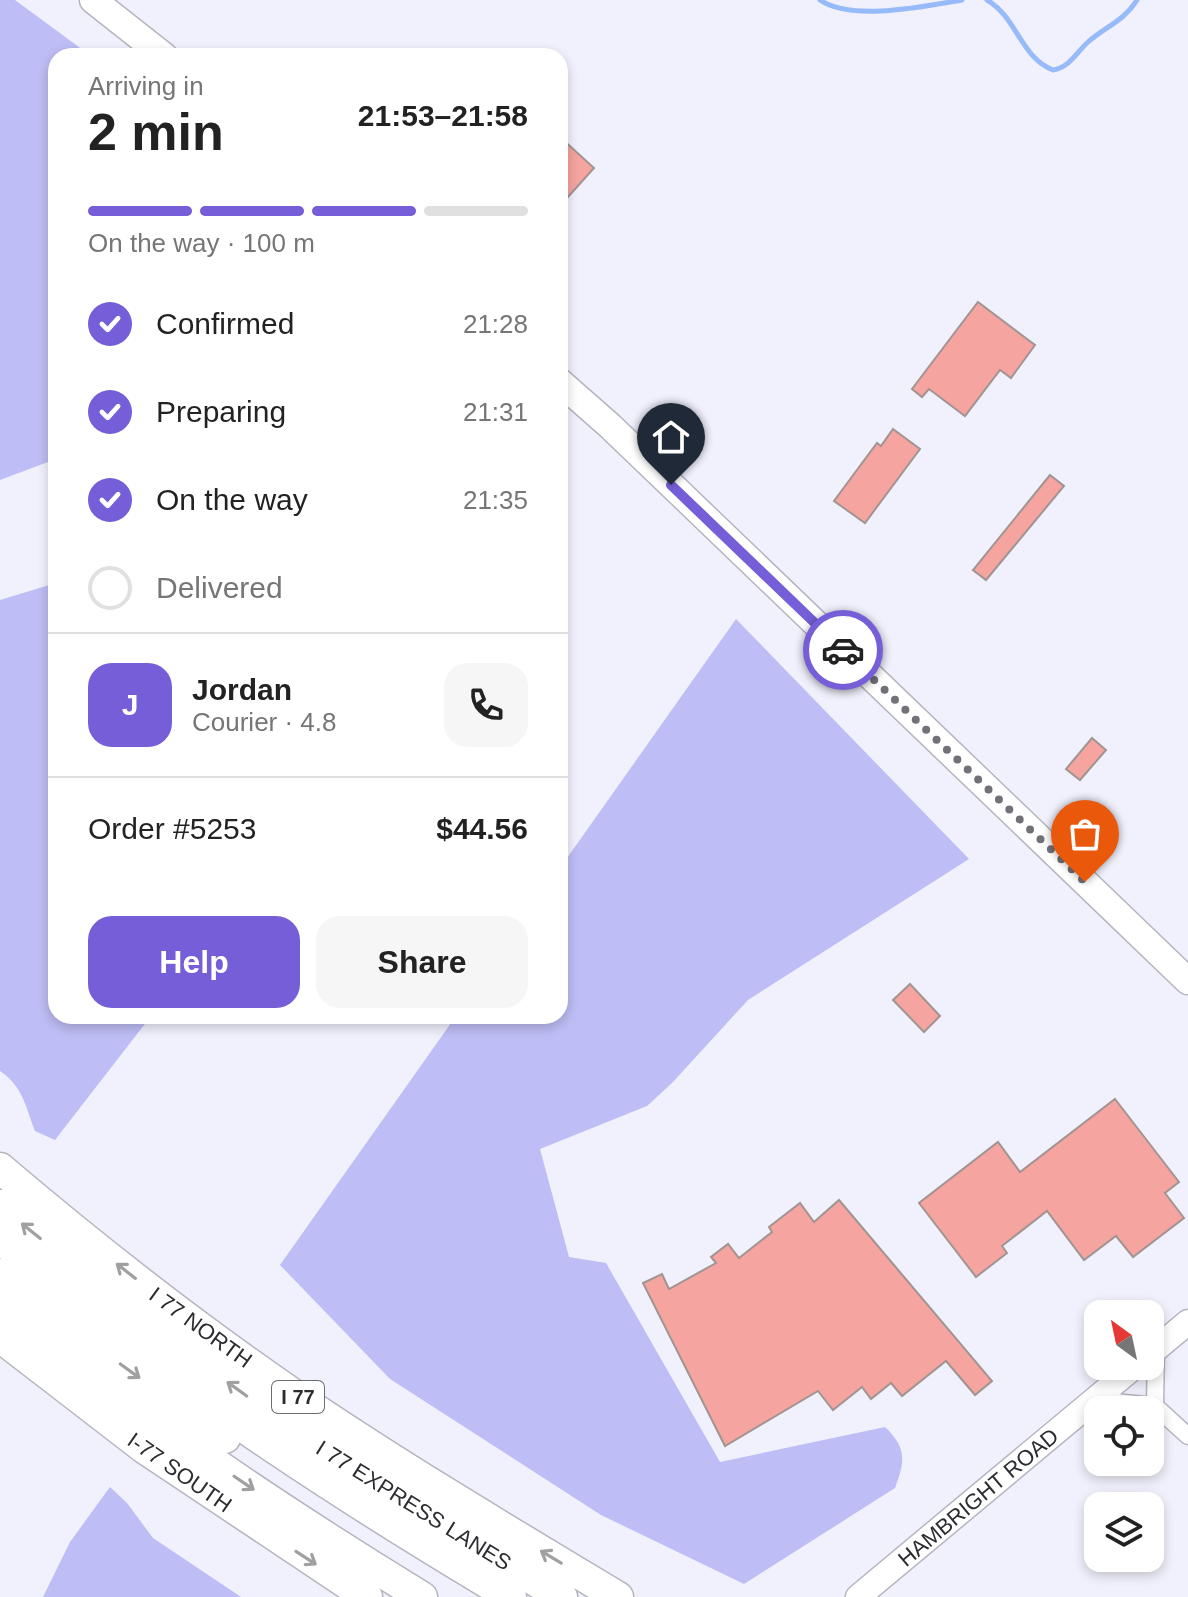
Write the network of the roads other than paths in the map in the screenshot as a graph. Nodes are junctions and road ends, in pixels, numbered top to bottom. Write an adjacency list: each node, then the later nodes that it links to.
1 (93, 0): 2 (main road)
2 (154, 48)
3 (568, 389): 4 (main road)
4 (1188, 981)
5 (0, 1168): 23 (highway, I 77 NORTH / I 77, one-way to 5)
6 (0, 1205): 22 (highway, I 77 EXPRESS LANES / I 77, one-way to 6)
7 (0, 1238): 21 (highway)
8 (0, 1274): 20 (highway, one-way to 20)
9 (0, 1306): 19 (highway, one-way to 19)
10 (1188, 1322): 12 (main road)
11 (0, 1337): 18 (highway, I-77 SOUTH, one-way to 18)
12 (1164, 1342)
13 (1118, 1380): 14 (main road, HAMBRIGHT ROAD)
14 (1099, 1396)
15 (1084, 1408): 24 (main road, HAMBRIGHT ROAD)
16 (1164, 1414): 17 (street)
17 (1188, 1436)
18 (367, 1597)
19 (422, 1597)
20 (475, 1597)
21 (511, 1597)
22 (562, 1597)
23 (618, 1597)
24 (858, 1597)

